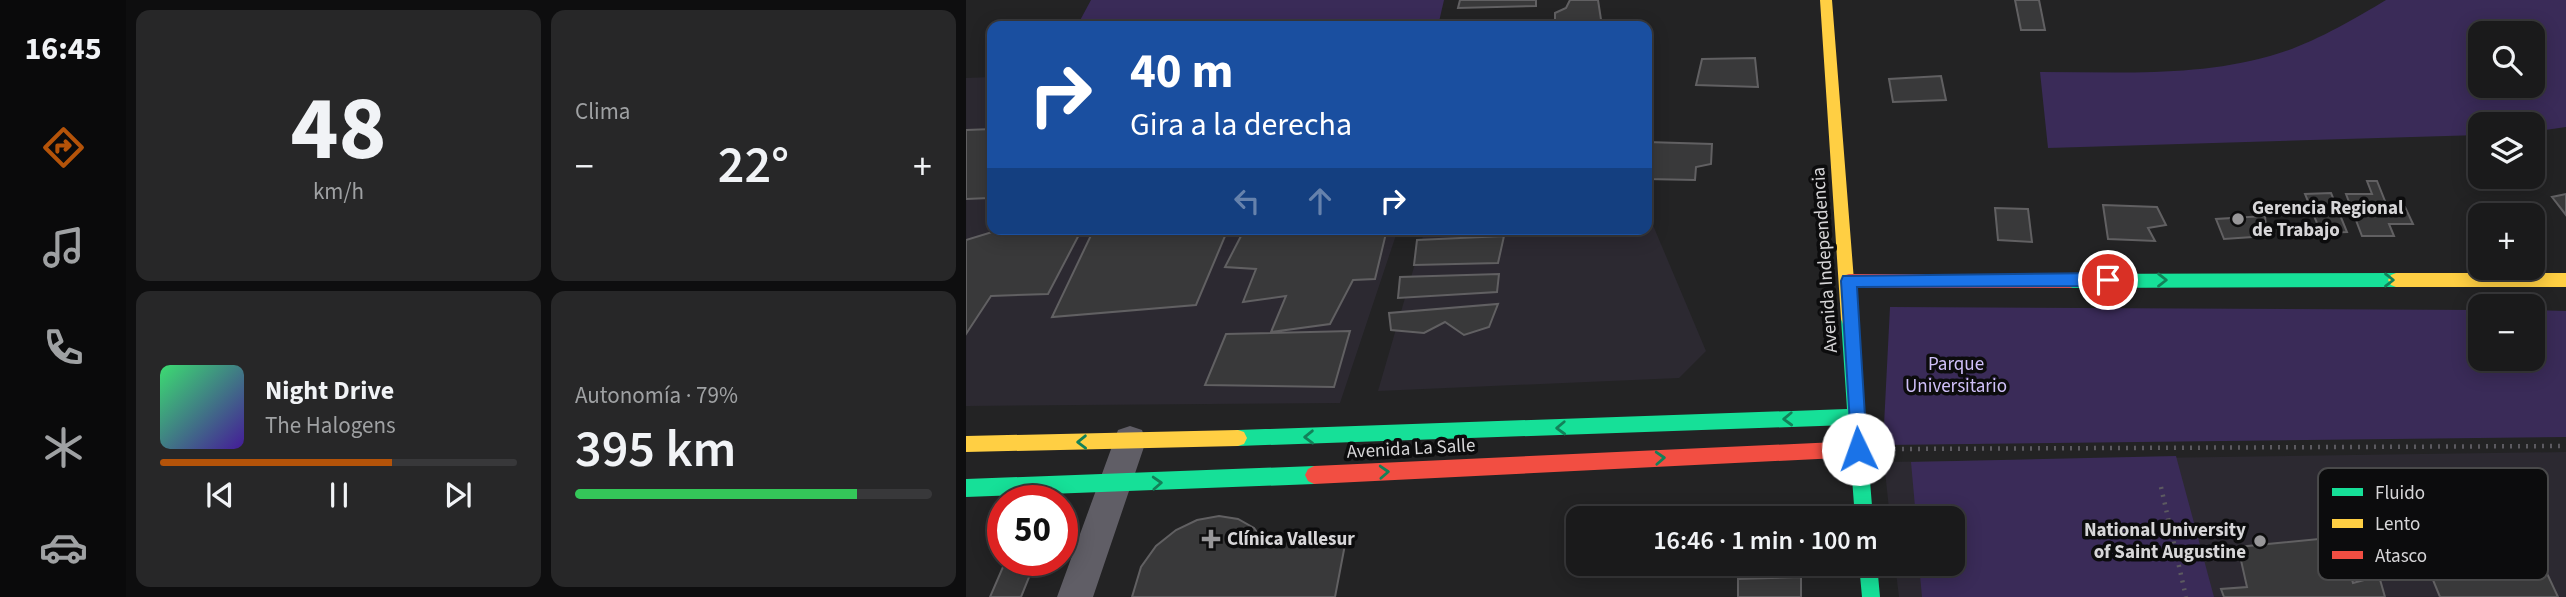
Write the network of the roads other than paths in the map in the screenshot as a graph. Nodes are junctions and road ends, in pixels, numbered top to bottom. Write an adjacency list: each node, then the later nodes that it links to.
1 (1826, 0): 3 (street, Avenida Independencia)
2 (2566, 280): 3 (street, one-way to 2)
3 (1849, 281): 4 (street, Avenida Independencia)
4 (1857, 417): 6 (street, Avenida La Salle, one-way to 6); 8 (street, Avenida Independencia)
5 (1130, 441): 6 (street, Avenida La Salle, one-way to 5); 7 (street, Avenida La Salle, one-way to 7); 9 (street)
6 (1624, 443): 8 (street, Avenida La Salle, one-way to 8); 9 (street, Avenida La Salle, one-way to 6)
7 (966, 444)
8 (1858, 449): 11 (street, Avenida Independencia)
9 (1114, 485): 10 (street, Avenida La Salle); 13 (street)
10 (966, 488)
11 (1863, 506)
12 (1869, 576): 14 (street)
13 (1075, 597)
14 (1871, 597)

